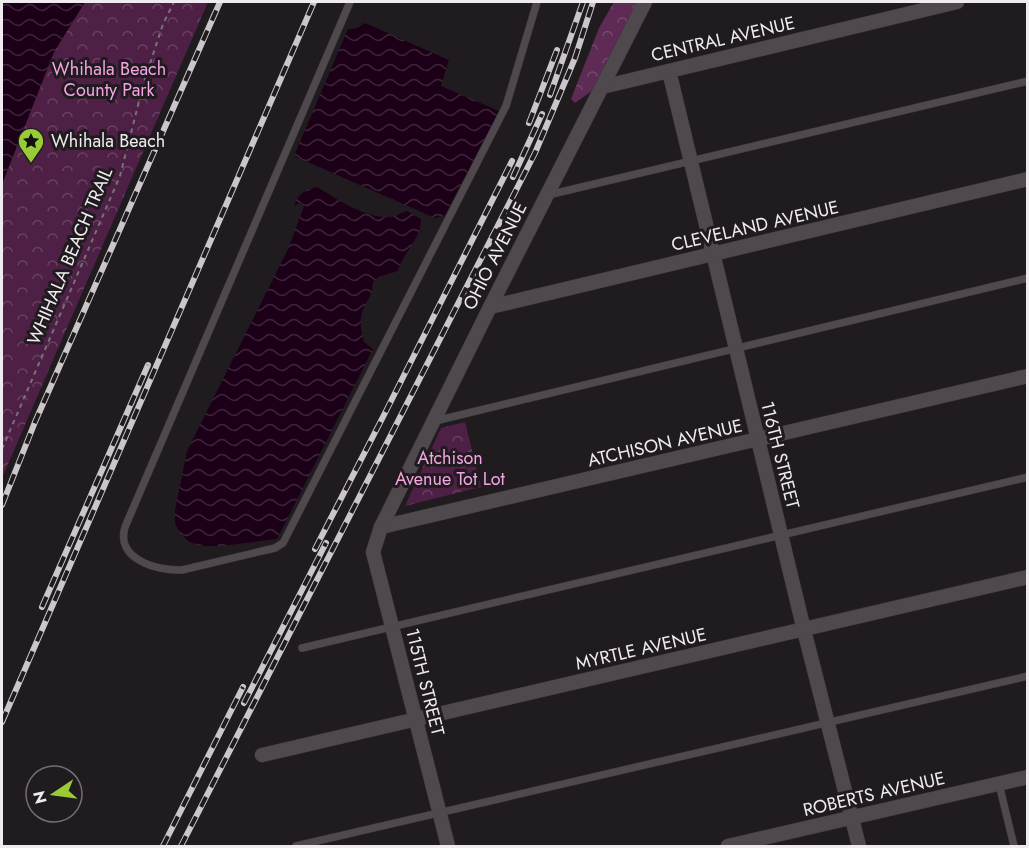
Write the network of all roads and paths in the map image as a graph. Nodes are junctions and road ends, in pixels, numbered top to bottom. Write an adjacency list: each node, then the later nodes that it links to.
1 (174, 2): 6 (path, WHIHALA BEACH TRAIL)
2 (350, 2): 3 (lane)
3 (537, 2)
4 (645, 2): 10 (street, OHIO AVENUE)
5 (957, 2): 8 (street, CENTRAL AVENUE)
6 (163, 24): 7 (path); 21 (path, WHIHALA BEACH TRAIL)
7 (168, 25)
8 (669, 71): 10 (street, CENTRAL AVENUE); 11 (street, 116TH STREET)
9 (1028, 81): 11 (lane)
10 (602, 87): 13 (street, OHIO AVENUE)
11 (691, 162): 13 (lane); 14 (street, 116TH STREET)
12 (1028, 179): 14 (street, CLEVELAND AVENUE)
13 (546, 196): 16 (street, OHIO AVENUE)
14 (713, 254): 16 (street, CLEVELAND AVENUE); 17 (street, 116TH STREET)
15 (1028, 278): 17 (lane)
16 (490, 307): 19 (street, OHIO AVENUE)
17 (735, 347): 19 (lane); 20 (street, 116TH STREET)
18 (1028, 376): 20 (street, ATCHISON AVENUE)
19 (433, 421): 23 (street, OHIO AVENUE)
20 (758, 440): 23 (street, ATCHISON AVENUE); 24 (street, 116TH STREET)
21 (2, 449)
22 (1028, 477): 24 (lane)
23 (381, 527): 26 (street, 115TH STREET)
24 (781, 535): 26 (lane); 27 (street, 116TH STREET)
25 (1028, 577): 27 (street, MYRTLE AVENUE)
26 (392, 627): 28 (lane); 30 (street, 115TH STREET)
27 (804, 630): 30 (street, MYRTLE AVENUE); 31 (street, 116TH STREET)
28 (302, 648)
29 (1028, 676): 31 (lane)
30 (416, 719): 32 (street, MYRTLE AVENUE); 35 (street, 115TH STREET)
31 (828, 722): 35 (lane); 36 (street, 116TH STREET)
32 (262, 755)
33 (1028, 777): 34 (street, ROBERTS AVENUE)
34 (999, 784): 36 (street, ROBERTS AVENUE); 41 (lane)
35 (440, 813): 37 (lane); 38 (street, 115TH STREET)
36 (851, 818): 39 (street, ROBERTS AVENUE); 40 (street, 116TH STREET)
37 (296, 846)
38 (448, 846)
39 (728, 846)
40 (859, 846)
41 (1014, 846)

